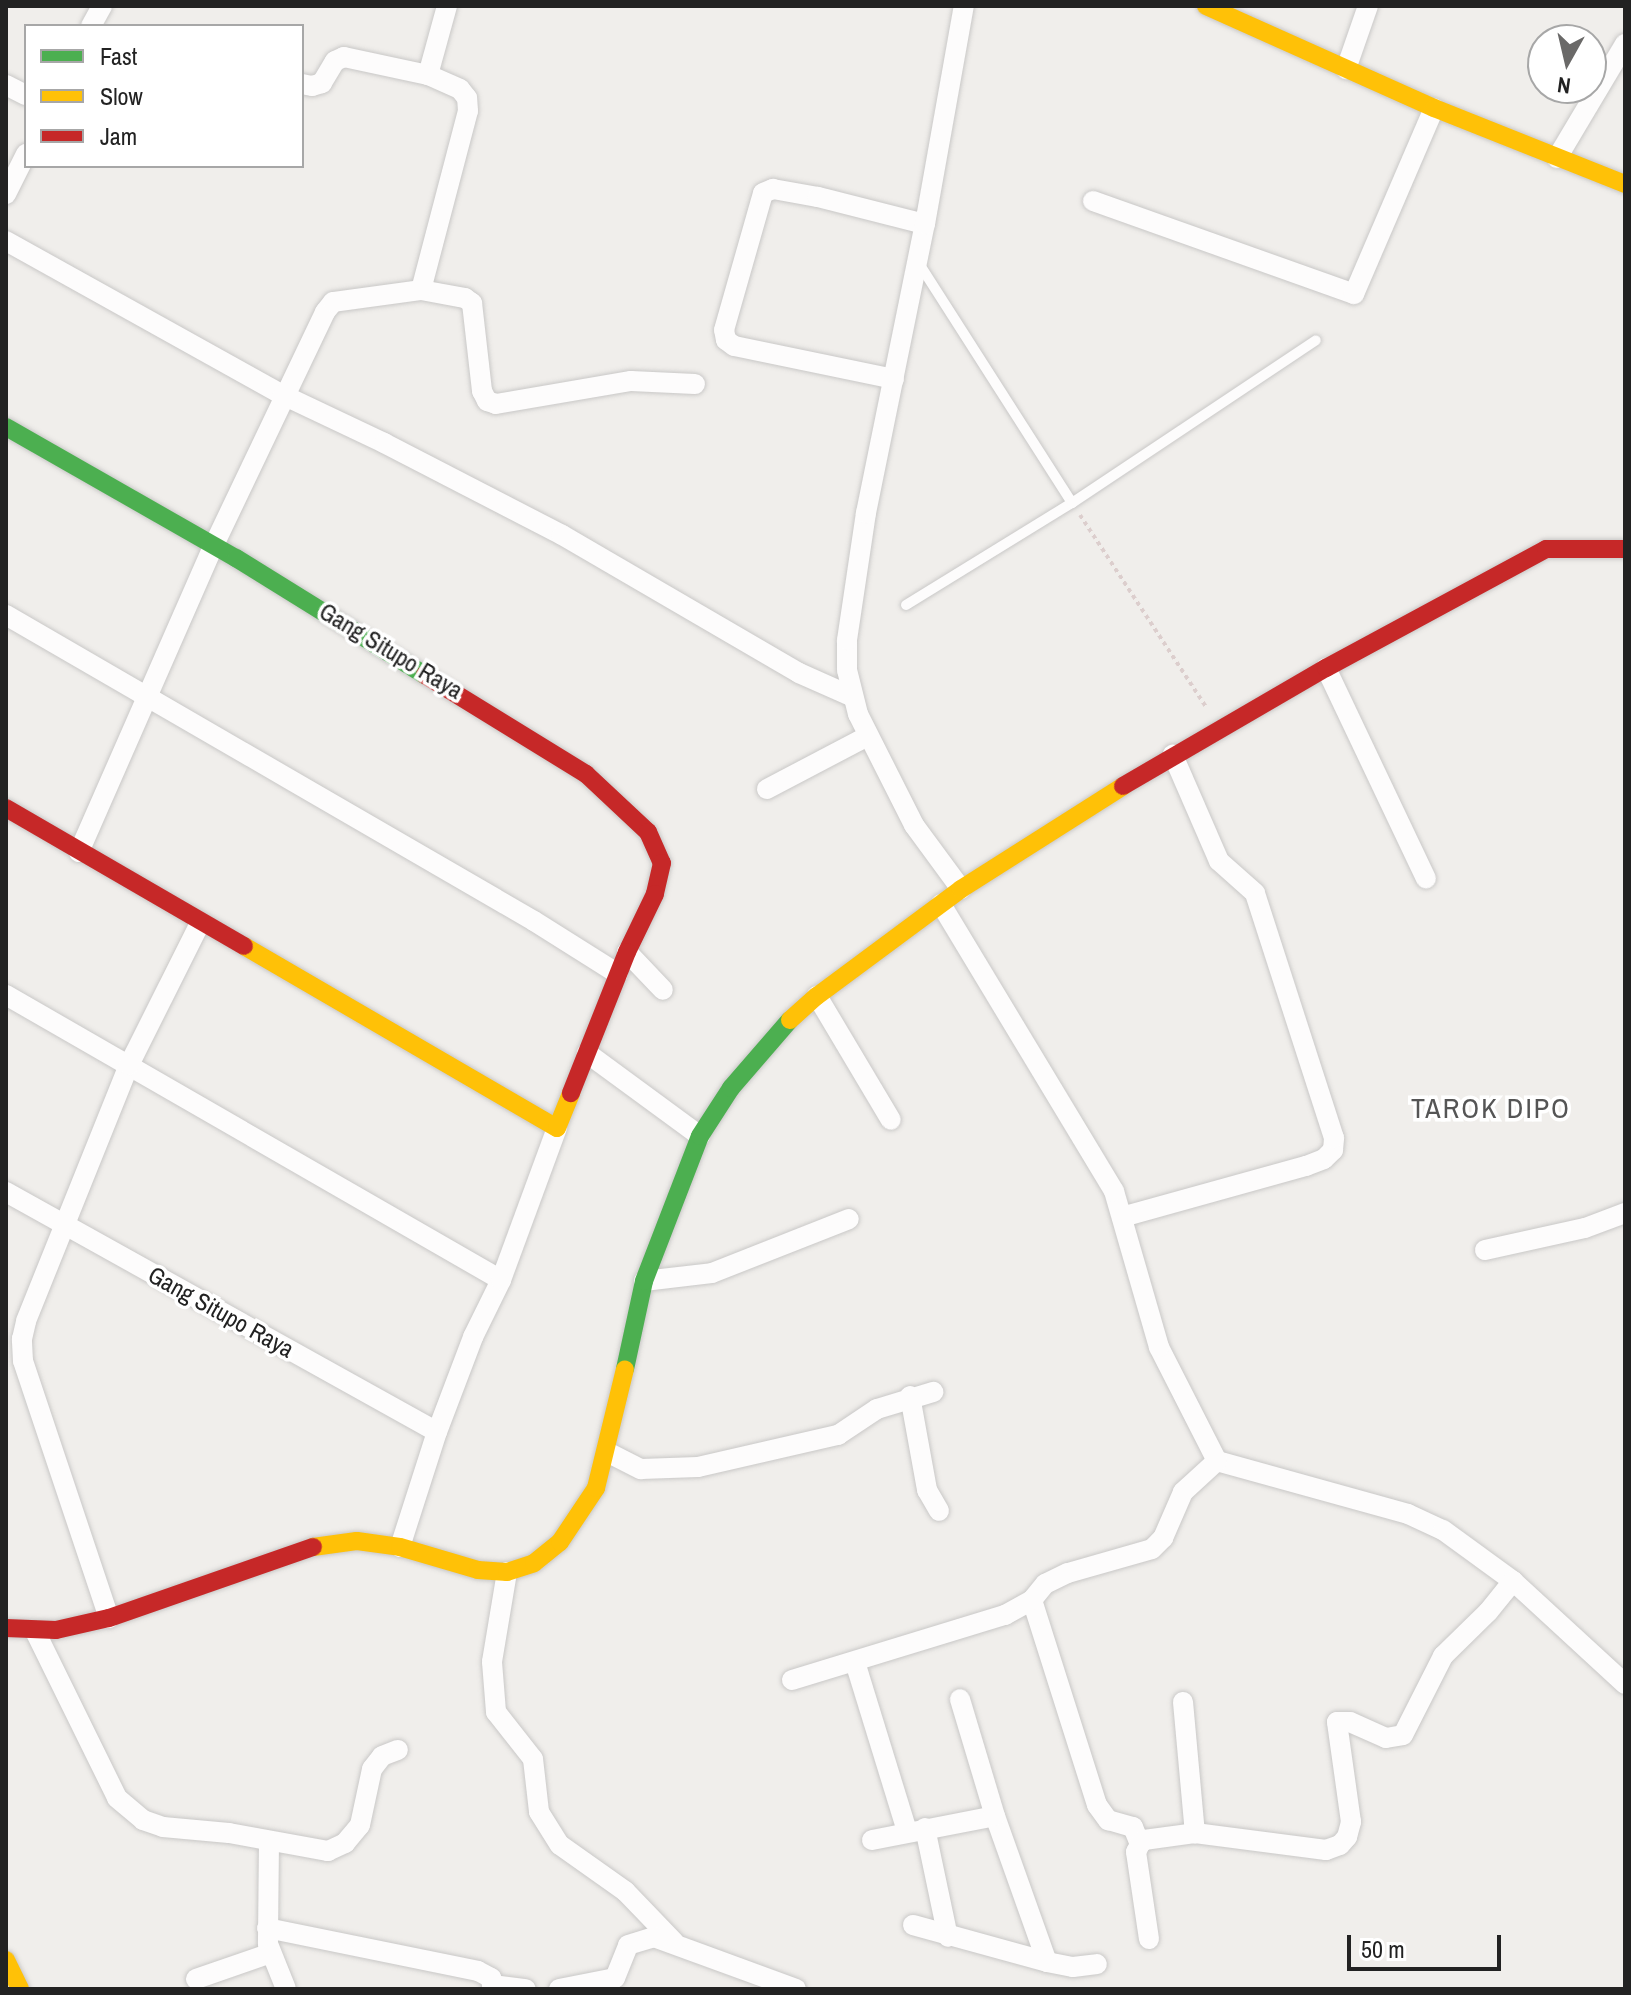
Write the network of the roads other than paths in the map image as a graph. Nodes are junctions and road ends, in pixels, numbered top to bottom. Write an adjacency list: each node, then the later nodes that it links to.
1 (102, 6): 6 (street)
2 (447, 6): 9 (street)
3 (964, 6): 19 (street)
4 (1206, 6): 8 (main road)
5 (1368, 6): 8 (street)
6 (92, 24)
7 (1625, 44): 15 (street)
8 (1346, 69): 13 (main road)
9 (428, 75): 10 (street); 22 (street)
10 (304, 84)
11 (6, 85): 12 (street)
12 (24, 94)
13 (1434, 108): 15 (main road); 18 (street)
14 (24, 158): 17 (street)
15 (1557, 158): 16 (main road)
16 (1625, 184)
17 (6, 194)
18 (1093, 201)
19 (925, 224): 21 (street); 24 (street)
20 (6, 241): 26 (street)
21 (918, 261): 24 (street); 28 (lane)
22 (421, 290): 25 (street); 26 (street)
23 (1316, 340): 28 (lane)
24 (894, 379): 34 (street)
25 (695, 384)
26 (283, 395): 29 (street); 34 (street)
27 (6, 427): 29 (main road, Gang Situpo Raya)
28 (1072, 503): 31 (lane)
29 (214, 545): 35 (street); 45 (main road, Gang Situpo Raya)
30 (1625, 549): 33 (main road)
31 (906, 605)
32 (6, 615): 35 (street)
33 (1326, 668): 37 (main road); 41 (street)
34 (851, 696): 36 (street)
35 (148, 697): 40 (street); 46 (street)
36 (868, 736): 38 (street); 42 (street)
37 (1173, 755): 42 (main road); 57 (street)
38 (767, 789)
39 (6, 808): 40 (main road)
40 (79, 852): 44 (main road)
41 (1426, 879)
42 (961, 889): 43 (main road)
43 (941, 904): 49 (main road); 57 (street)
44 (200, 923): 51 (street); 53 (main road)
45 (627, 952): 46 (main road, Gang Situpo Raya); 47 (street)
46 (618, 974): 50 (main road, Gang Situpo Raya)
47 (663, 990)
48 (6, 995): 51 (street)
49 (817, 996): 52 (street); 54 (main road)
50 (587, 1053): 53 (main road, Gang Situpo Raya); 54 (street)
51 (129, 1065): 59 (street); 61 (street)
52 (891, 1120)
53 (557, 1128): 61 (street, Gang Situpo Raya)
54 (700, 1136): 62 (main road)
55 (6, 1192): 59 (street, Gang Situpo Raya)
56 (1625, 1213): 60 (street)
57 (1122, 1217): 67 (street)
58 (849, 1219): 62 (street)
59 (64, 1225): 65 (street, Gang Situpo Raya); 73 (street)
60 (1485, 1250)
61 (501, 1280): 65 (street, Gang Situpo Raya)
62 (644, 1281): 66 (main road)
63 (933, 1392): 64 (street)
64 (910, 1396): 66 (street); 68 (street)
65 (437, 1432): 69 (street, Gang Situpo Raya)
66 (607, 1452): 70 (main road)
67 (1217, 1461): 71 (street); 72 (street)
68 (939, 1511)
69 (400, 1547): 70 (main road); 73 (main road)
70 (507, 1572): 92 (street)
71 (1513, 1581): 78 (street); 84 (street)
72 (1032, 1600): 76 (street); 87 (street)
73 (109, 1618): 75 (main road)
74 (6, 1628): 75 (main road)
75 (35, 1631): 86 (street)
76 (855, 1662): 77 (street); 83 (street)
77 (792, 1680)
78 (1625, 1684)
79 (960, 1699): 82 (street)
80 (1183, 1702): 84 (street)
81 (398, 1750): 86 (street)
82 (995, 1816): 83 (street); 94 (street)
83 (916, 1829): 85 (street); 90 (street)
84 (1195, 1833): 87 (street)
85 (872, 1840)
86 (269, 1841): 89 (street)
87 (1140, 1844): 91 (street)
88 (913, 1925): 90 (street)
89 (267, 1928): 93 (street); 97 (street)
90 (948, 1937): 94 (street)
91 (1149, 1939)
92 (674, 1942): 100 (street); 101 (street)
93 (271, 1953): 96 (street); 98 (street)
94 (1047, 1962): 95 (street)
95 (1097, 1964)
96 (196, 1979)
97 (492, 1987): 99 (street)
98 (286, 1989)
99 (526, 1989)
100 (559, 1989)
101 (796, 1989)

